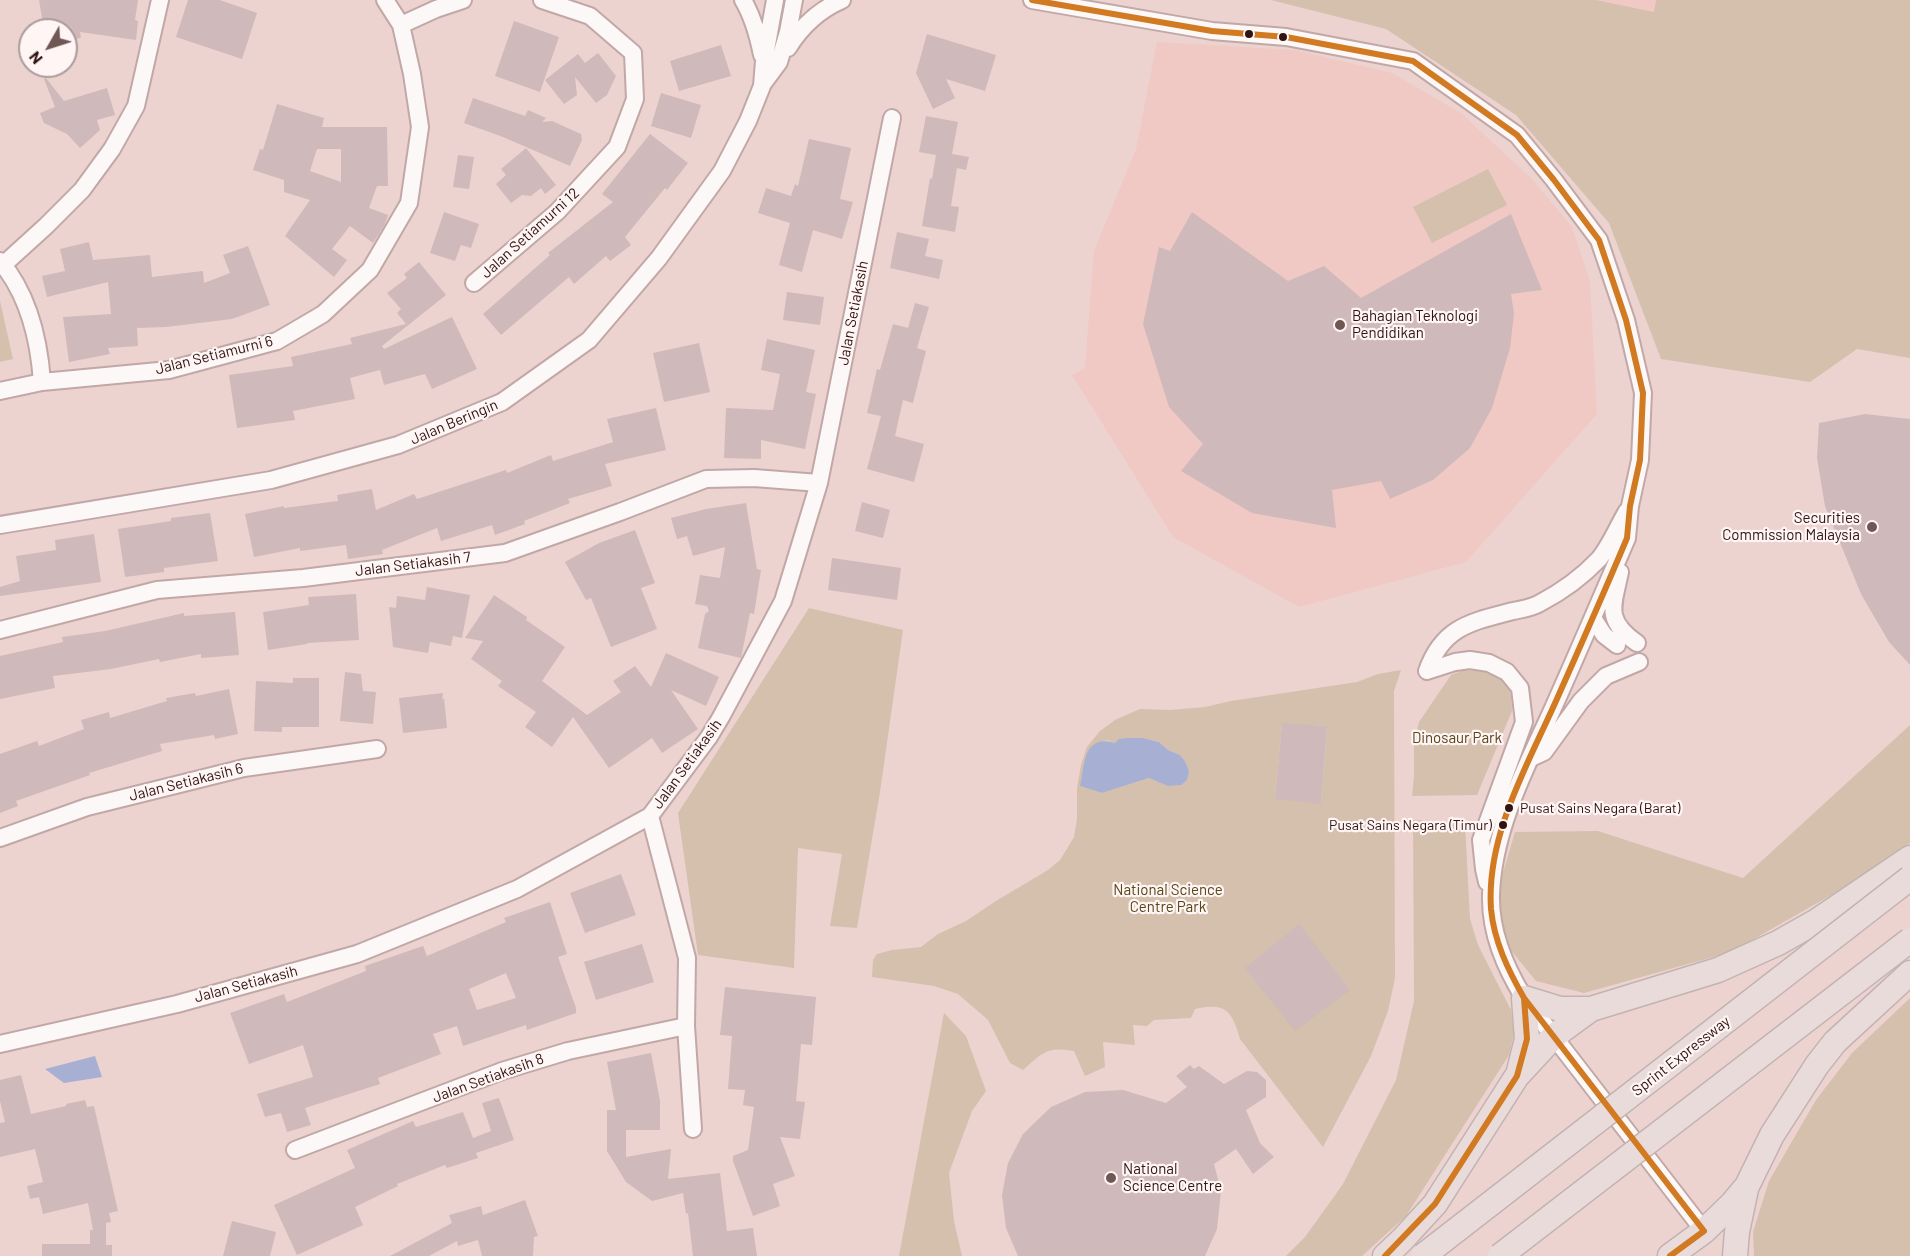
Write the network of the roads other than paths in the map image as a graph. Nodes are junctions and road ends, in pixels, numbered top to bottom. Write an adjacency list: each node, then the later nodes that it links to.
1 (160, 0): 13 (street)
2 (385, 0): 10 (street, Jalan Setiamurni 6)
3 (463, 0): 10 (street)
4 (542, 0): 14 (street, Jalan Setiamurni 12)
5 (743, 0): 11 (street)
6 (775, 0): 11 (street, Jalan Beringin)
7 (794, 0): 11 (street, Jalan Beringin)
8 (842, 0): 11 (street)
9 (1032, 0): 18 (street)
10 (401, 26): 15 (street, Jalan Setiamurni 6)
11 (771, 62): 19 (street, Jalan Beringin)
12 (892, 118): 17 (street, Jalan Setiakasih)
13 (2, 263): 15 (street)
14 (474, 283)
15 (42, 382): 16 (street, Jalan Setiamurni 6)
16 (0, 391)
17 (819, 483): 22 (street, Jalan Setiakasih 7); 28 (street, Jalan Setiakasih)
18 (1630, 506): 20 (street); 32 (street)
19 (0, 525)
20 (1627, 538): 21 (street); 23 (street)
21 (1593, 618): 24 (street); 27 (street)
22 (0, 630)
23 (1637, 643)
24 (1617, 645)
25 (1639, 662): 27 (street)
26 (377, 749): 29 (street, Jalan Setiakasih 6)
27 (1530, 759): 32 (street)
28 (650, 816): 37 (street); 39 (street, Jalan Setiakasih)
29 (0, 838)
30 (1910, 858): 36 (highway)
31 (1910, 878): 46 (highway, Sprint Expressway, bridge)
32 (1491, 898): 35 (street)
33 (1910, 940): 47 (highway, bridge)
34 (1910, 973): 43 (highway)
35 (1524, 998): 36 (highway); 38 (street); 40 (highway)
36 (1591, 1010): 38 (highway)
37 (686, 1026): 41 (street); 42 (street, Jalan Setiakasih 8)
38 (1554, 1036): 40 (highway); 44 (street)
39 (0, 1044)
40 (1517, 1076): 45 (highway)
41 (693, 1129)
42 (295, 1150)
43 (1747, 1186): 44 (highway); 49 (highway)
44 (1704, 1231): 48 (highway)
45 (1385, 1256)
46 (1423, 1256)
47 (1500, 1256)
48 (1670, 1256)
49 (1735, 1256)

